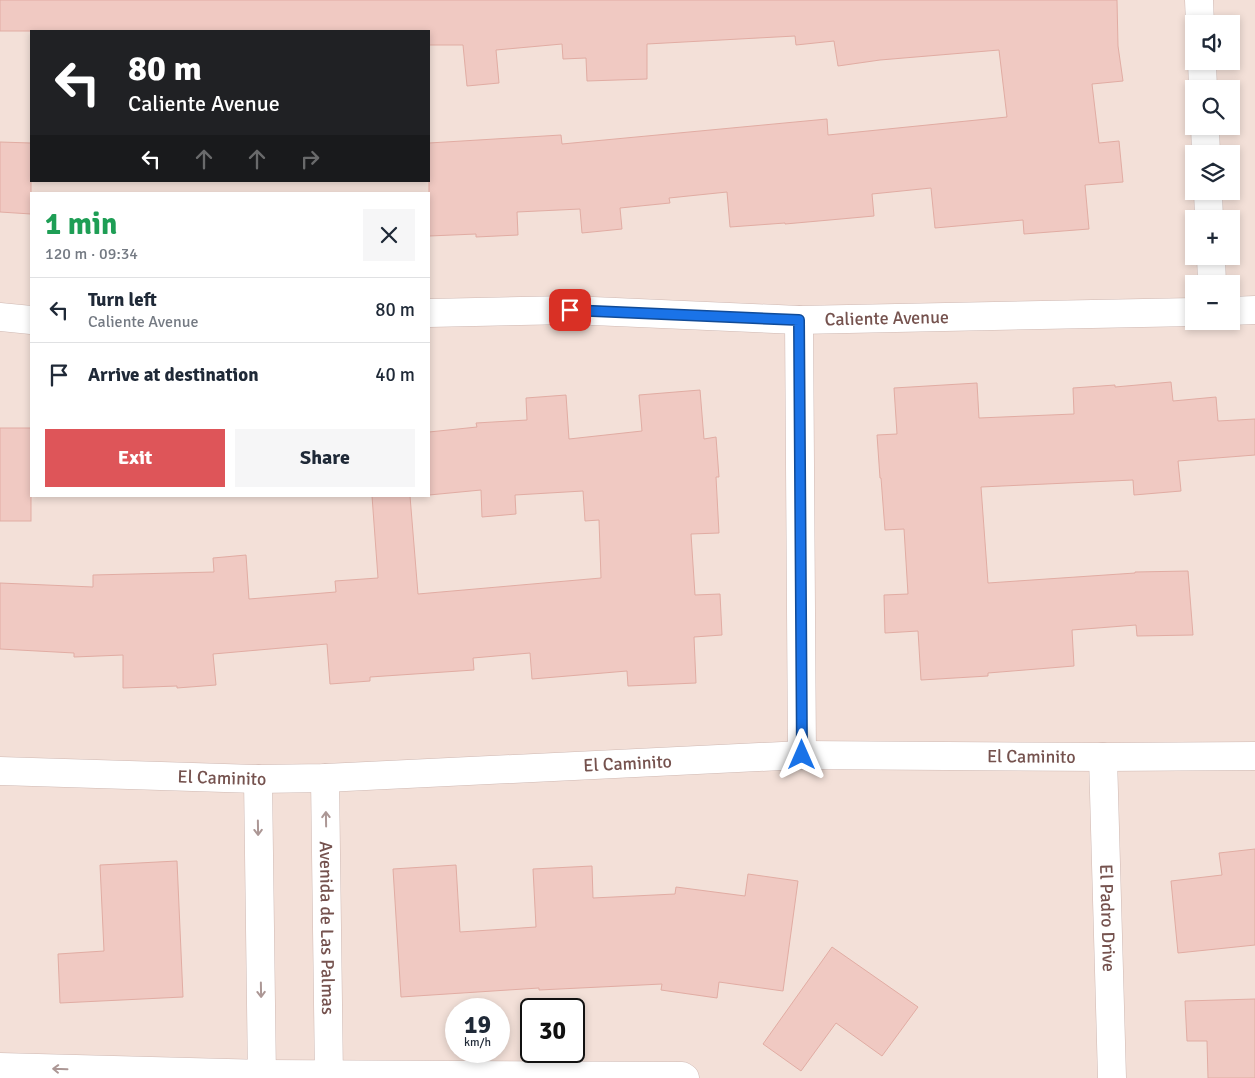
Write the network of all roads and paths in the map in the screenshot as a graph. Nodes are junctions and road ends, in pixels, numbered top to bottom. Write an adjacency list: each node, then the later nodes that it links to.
1 (1199, 0): 2 (street)
2 (1200, 15)
3 (1255, 310): 4 (street)
4 (1240, 311)
5 (1185, 312): 9 (street, Caliente Avenue)
6 (430, 313): 9 (street, Caliente Avenue)
7 (0, 317): 8 (street)
8 (30, 320)
9 (799, 320): 10 (street)
10 (802, 755): 12 (street, El Caminito); 14 (street, El Caminito)
11 (1255, 756): 12 (street, El Caminito)
12 (1104, 757): 20 (street, El Padro Drive)
13 (0, 771): 15 (street, El Caminito)
14 (325, 778): 15 (street, El Caminito); 18 (street, Avenida de Las Palmas, one-way to 14)
15 (258, 779): 17 (street, one-way to 17)
16 (0, 1067): 17 (street, one-way to 16)
17 (262, 1076): 18 (street)
18 (329, 1076): 19 (street)
19 (685, 1078)
20 (1112, 1078)

